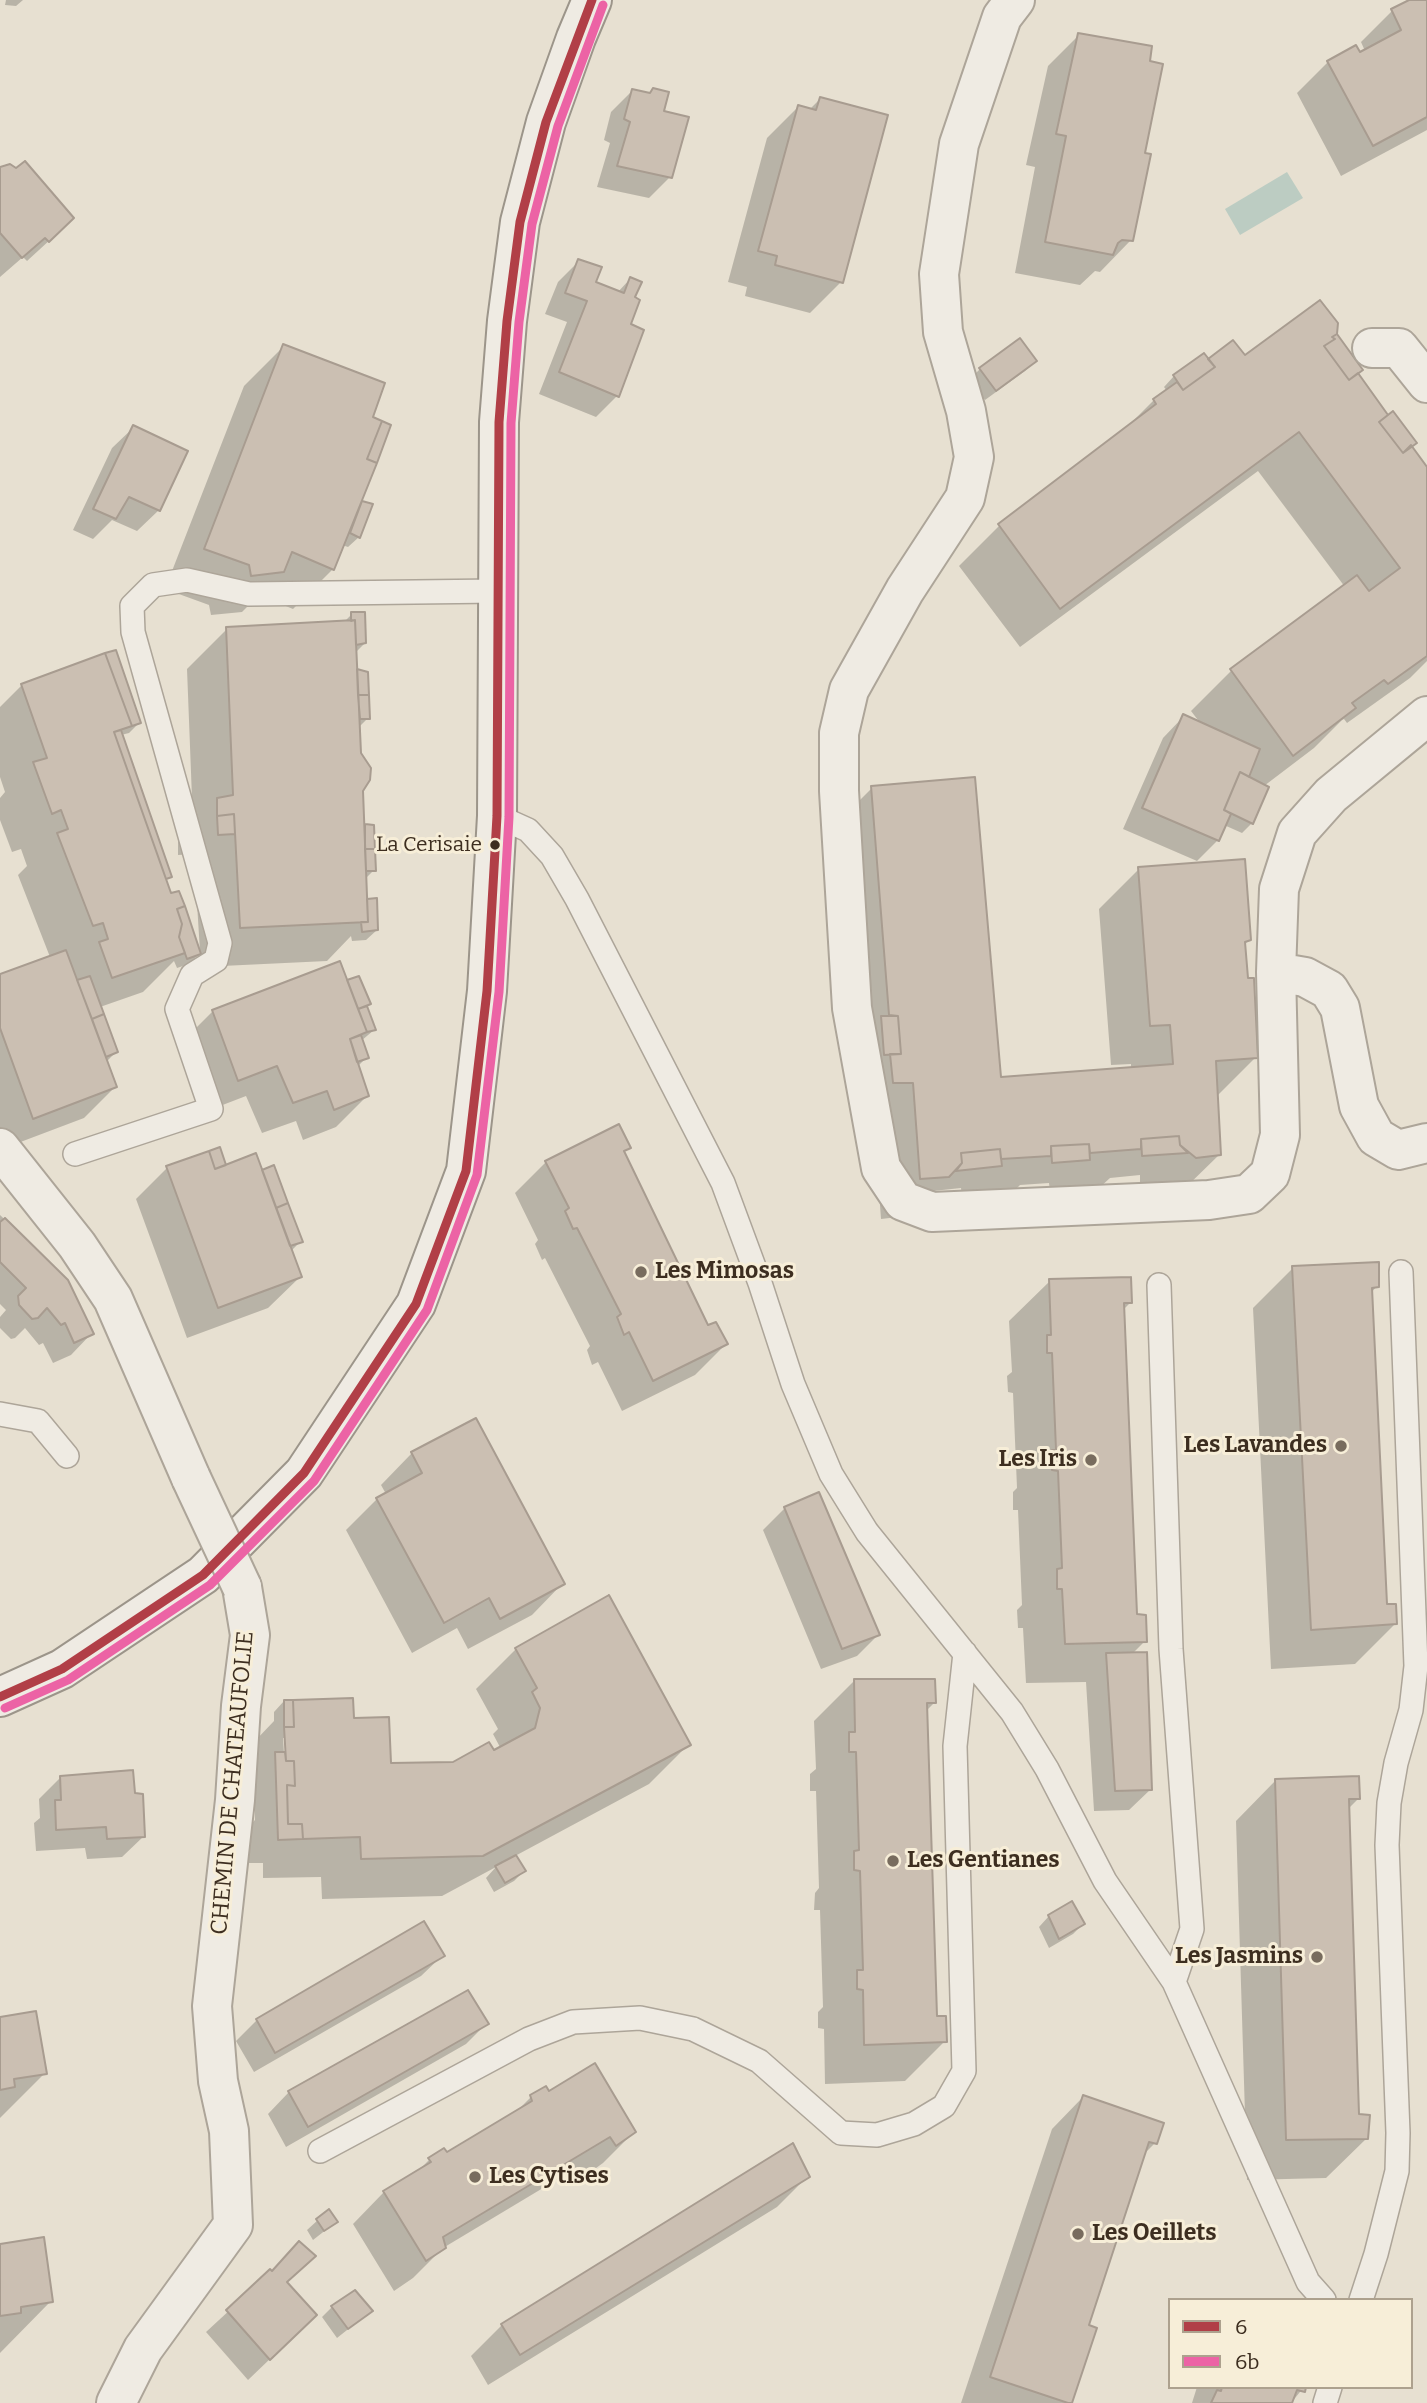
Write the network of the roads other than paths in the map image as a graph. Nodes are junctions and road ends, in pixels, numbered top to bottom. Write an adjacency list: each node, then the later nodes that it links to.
1 (592, 0): 5 (street)
2 (1015, 0): 8 (street)
3 (1372, 348): 4 (street)
4 (1427, 383)
5 (498, 591): 7 (street); 11 (lane)
6 (1427, 716): 8 (street)
7 (497, 816): 16 (lane); 17 (street)
8 (1276, 972): 9 (street)
9 (1427, 1143)
10 (0, 1149): 23 (street, CHEMIN DE CHATEAUFOLIE, bridge)
11 (75, 1154)
12 (1401, 1272): 18 (lane)
13 (1159, 1285): 19 (lane)
14 (0, 1414): 15 (lane)
15 (68, 1455)
16 (965, 1653): 19 (lane); 20 (lane)
17 (0, 1698)
18 (1419, 1709): 22 (lane)
19 (1174, 1982): 21 (lane)
20 (320, 2151)
21 (1322, 2298)
22 (1362, 2298)
23 (116, 2403)

